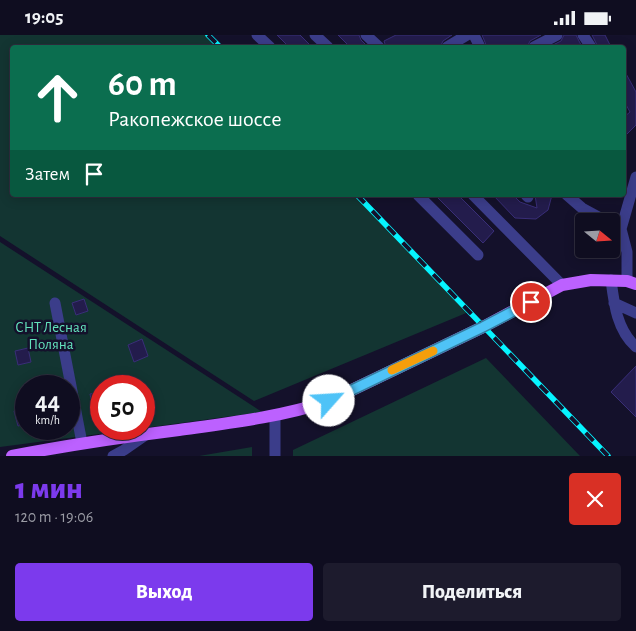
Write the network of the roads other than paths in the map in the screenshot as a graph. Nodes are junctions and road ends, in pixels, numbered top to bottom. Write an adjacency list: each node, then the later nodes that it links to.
1 (258, 35): 5 (street)
2 (315, 35): 6 (street)
3 (467, 35): 7 (street)
4 (556, 35): 8 (street)
5 (268, 45)
6 (326, 45)
7 (451, 45)
8 (538, 45)
9 (635, 184): 14 (street)
10 (420, 197): 16 (street)
11 (475, 197): 19 (street)
12 (569, 197): 13 (street)
13 (591, 213)
14 (620, 218)
15 (620, 236): 18 (street)
16 (478, 255)
17 (610, 280): 18 (main road); 19 (main road); 21 (street)
18 (631, 282)
19 (562, 285): 24 (main road)
20 (55, 303): 28 (street)
21 (614, 303): 22 (street); 23 (street)
22 (636, 313)
23 (636, 347)
24 (275, 415): 25 (main road); 31 (street)
25 (155, 433)
26 (104, 440): 28 (main road)
27 (139, 440): 30 (street)
28 (82, 443): 29 (main road)
29 (12, 456)
30 (113, 456)
31 (275, 456)

